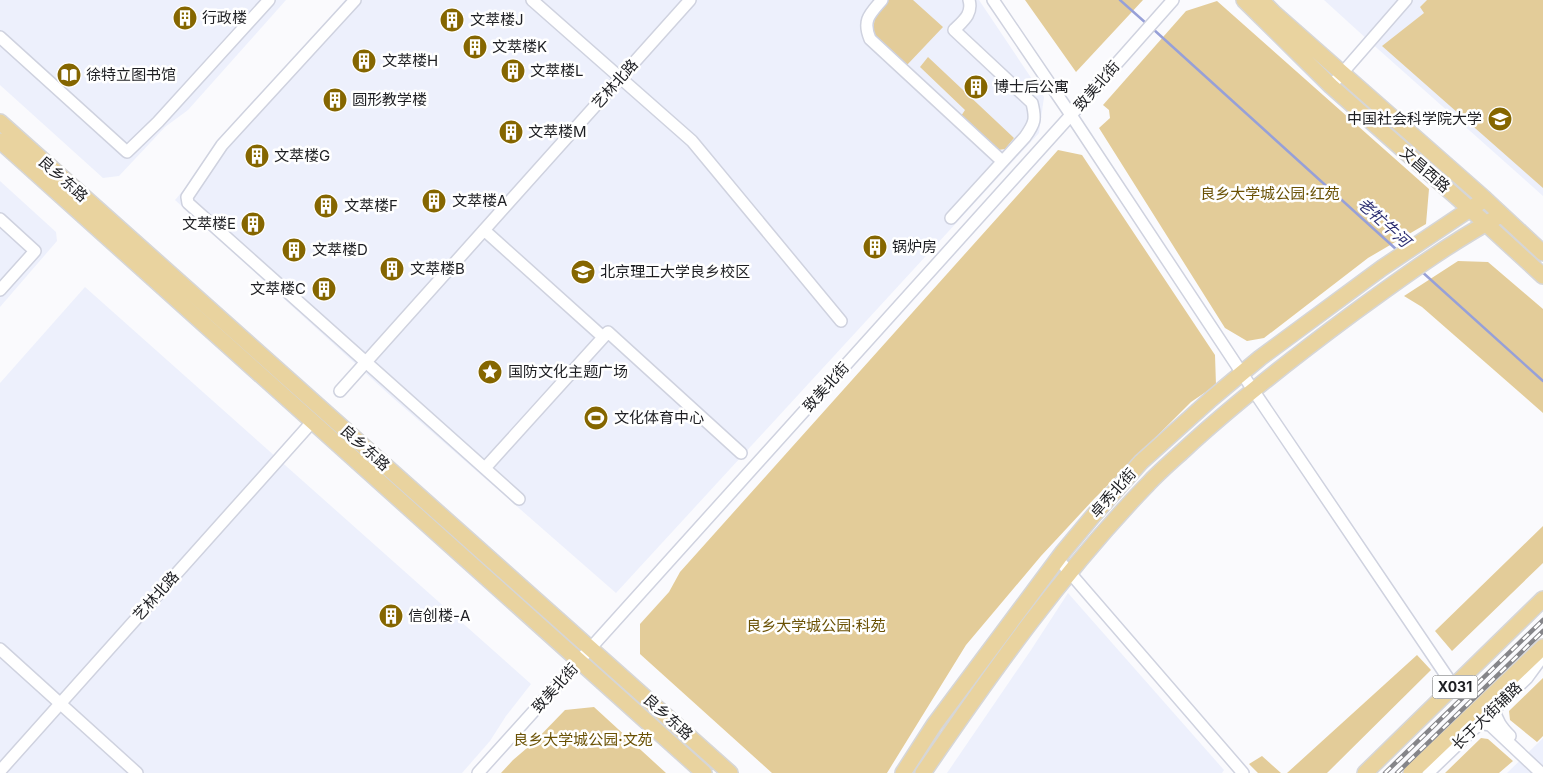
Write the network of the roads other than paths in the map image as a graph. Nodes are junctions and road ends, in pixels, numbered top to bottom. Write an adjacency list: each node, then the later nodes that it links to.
1 (269, 0): 12 (street)
2 (355, 0): 33 (street)
3 (532, 0): 14 (street)
4 (690, 0): 14 (street, 艺林北路)
5 (882, 0): 19 (street)
6 (969, 0): 19 (street)
7 (993, 0): 16 (street)
8 (1244, 0): 15 (main road, 文昌西路)
9 (1261, 0): 13 (main road, 文昌西路)
10 (1406, 0): 13 (street)
11 (1170, 3): 16 (street, 致美北街)
12 (0, 37)
13 (1342, 74): 15 (street); 20 (main road, 文昌西路)
14 (620, 78): 27 (street, 艺林北路); 31 (street)
15 (1331, 86): 21 (main road, 文昌西路)
16 (1071, 115): 34 (street); 45 (street, 致美北街)
17 (0, 122): 26 (main road, 良乡东路)
18 (0, 141): 26 (main road, 良乡东路)
19 (1002, 161): 23 (street)
20 (1485, 199): 21 (main road, 卓秀北街); 22 (main road, 文昌西路)
21 (1470, 209): 25 (main road, 文昌西路); 34 (main road, 卓秀北街)
22 (1501, 215): 25 (main road, 卓秀北街); 28 (main road, 文昌西路)
23 (951, 218)
24 (0, 219): 30 (street)
25 (1485, 224): 29 (main road, 文昌西路); 35 (main road, 卓秀北街)
26 (108, 228): 37 (main road, 良乡东路); 45 (main road, 良乡东路)
27 (484, 230): 32 (street); 33 (street, 艺林北路)
28 (1543, 253)
29 (1543, 276)
30 (0, 290)
31 (841, 321)
32 (603, 337): 38 (street); 39 (street)
33 (366, 362): 36 (street, 艺林北路); 39 (street)
34 (1242, 373): 35 (street); 41 (main road, 卓秀北街)
35 (1254, 390): 42 (main road, 卓秀北街); 49 (street)
36 (340, 391)
37 (312, 422): 48 (main road, 良乡东路); 50 (street, 艺林北路)
38 (741, 453)
39 (485, 468): 40 (street)
40 (519, 499)
41 (1058, 559): 42 (street); 59 (main road, 卓秀北街)
42 (1069, 573): 60 (main road, 卓秀北街); 61 (street)
43 (1543, 599): 49 (main road, X031)
44 (1543, 647): 63 (main road, X031)
45 (590, 648): 48 (street, 致美北街); 58 (main road, 良乡东路)
46 (0, 650): 50 (street)
47 (1543, 656): 51 (street, 长于大街辅路)
48 (579, 661): 56 (street, 致美北街); 57 (main road, 良乡东路)
49 (1454, 687): 62 (main road, X031)
50 (60, 704): 54 (street, 艺林北路); 55 (street)
51 (1494, 709): 52 (street, 长于大街辅路); 53 (street)
52 (1479, 724): 64 (street, 长于大街辅路); 65 (street)
53 (1543, 765)
54 (0, 771)
55 (137, 773)
56 (478, 773)
57 (704, 773)
58 (730, 773)
59 (903, 773)
60 (923, 773)
61 (1244, 773)
62 (1365, 773)
63 (1410, 773)
64 (1428, 773)
65 (1541, 773)

